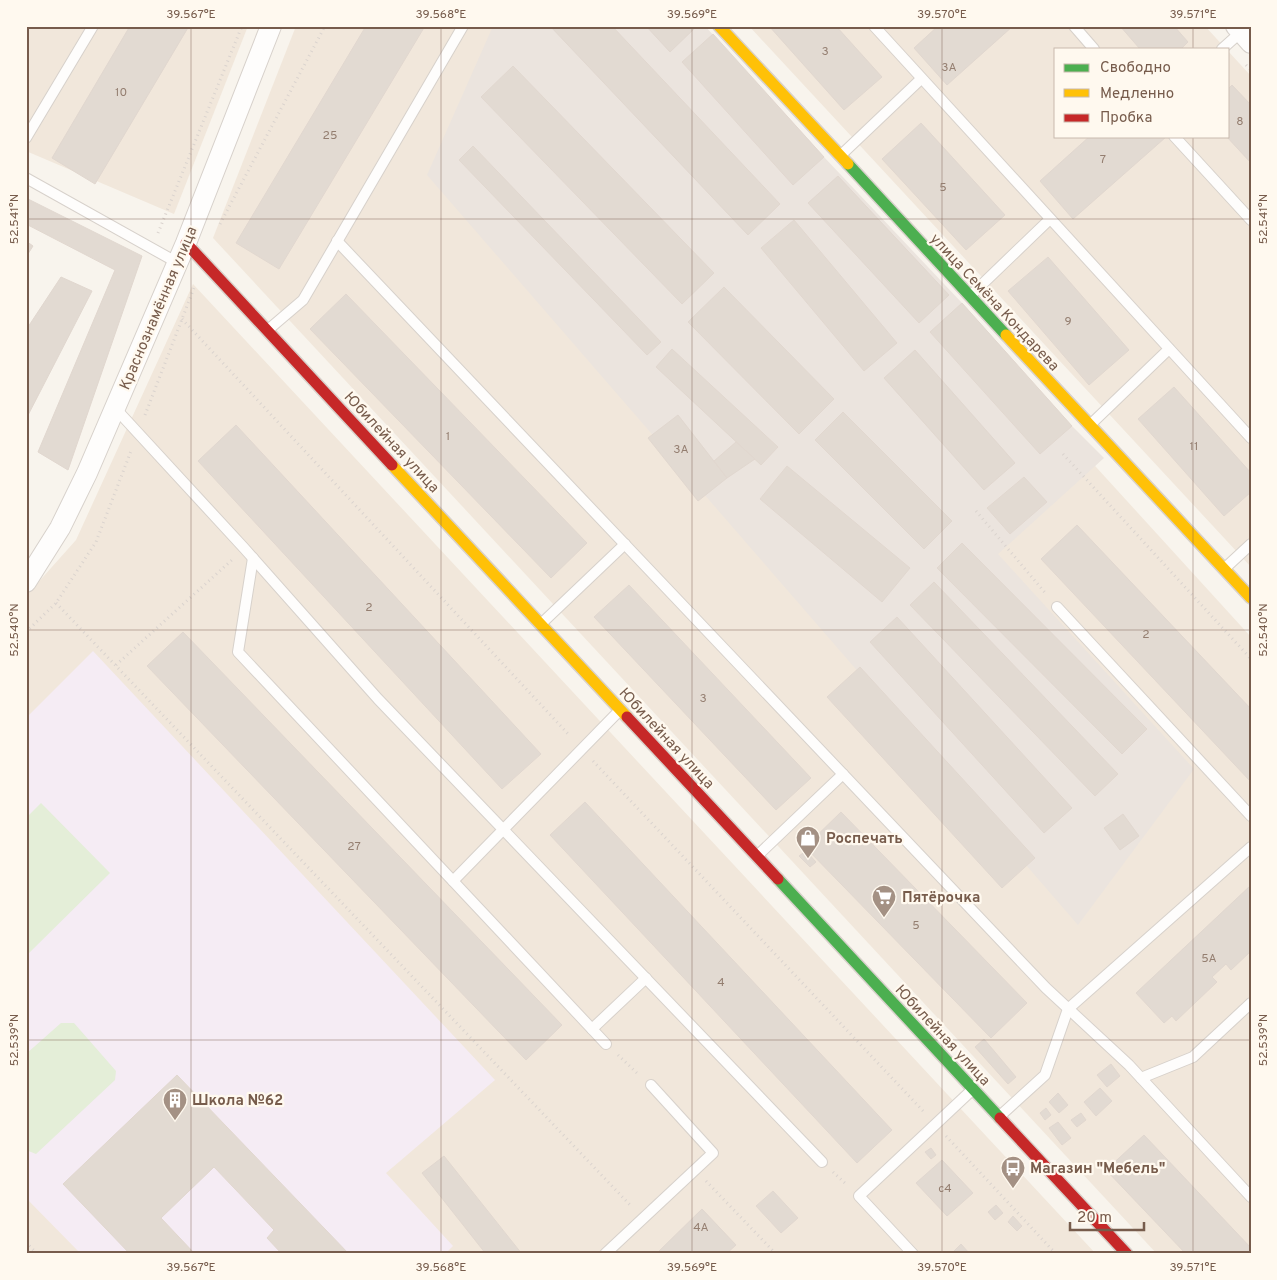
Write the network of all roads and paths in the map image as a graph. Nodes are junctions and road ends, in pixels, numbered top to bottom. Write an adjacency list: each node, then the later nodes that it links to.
1 (93, 26): 13 (lane)
2 (242, 26): 21 (path)
3 (271, 26): 20 (street, Краснознамённая улица)
4 (325, 26): 22 (path)
5 (463, 26): 19 (lane)
6 (719, 26): 15 (street, улица Семёна Кондарева)
7 (874, 26): 12 (lane)
8 (1074, 26): 10 (lane)
9 (1242, 34): 11 (lane)
10 (1093, 48)
11 (1223, 48)
12 (921, 80): 15 (lane); 17 (lane)
13 (26, 138)
14 (1176, 138): 18 (lane)
15 (840, 157): 24 (street, улица Семёна Кондарева)
16 (26, 178): 21 (lane)
17 (1050, 220): 24 (lane); 27 (lane)
18 (1251, 220)
19 (337, 241): 26 (lane); 34 (lane)
20 (186, 243): 22 (street, Юбилейная улица); 23 (street, Краснознамённая улица)
21 (152, 248): 23 (lane)
22 (204, 262): 25 (path); 26 (street, Юбилейная улица)
23 (178, 263): 28 (street, Краснознамённая улица)
24 (969, 296): 29 (street, улица Семёна Кондарева)
25 (182, 319): 30 (path); 48 (path)
26 (268, 331): 43 (street, Юбилейная улица)
27 (1169, 349): 29 (lane); 31 (lane)
28 (115, 408): 30 (lane); 39 (street, Краснознамённая улица)
29 (1089, 426): 38 (street, улица Семёна Кондарева)
30 (138, 433): 36 (lane); 41 (path)
31 (1251, 438)
32 (1063, 454): 45 (path)
33 (976, 511): 42 (path)
34 (625, 544): 43 (lane); 49 (lane)
35 (1251, 544): 38 (lane)
36 (244, 548): 37 (lane); 46 (path)
37 (253, 558): 51 (lane); 54 (lane)
38 (1223, 570): 40 (street, улица Семёна Кондарева)
39 (26, 582)
40 (1251, 598)
41 (56, 603): 44 (path); 46 (path)
42 (1057, 607): 50 (lane)
43 (541, 624): 47 (street, Юбилейная улица)
44 (26, 632)
45 (1251, 659)
46 (116, 665): 69 (path)
47 (620, 709): 48 (lane); 53 (street, Юбилейная улица)
48 (582, 749): 51 (lane); 64 (path)
49 (843, 774): 53 (lane); 57 (lane)
50 (1251, 816)
51 (504, 830): 54 (lane); 55 (lane)
52 (1251, 847): 57 (lane)
53 (757, 856): 62 (street, Юбилейная улица)
54 (453, 881): 58 (lane)
55 (646, 978): 58 (lane); 65 (lane)
56 (1251, 1003): 60 (lane)
57 (1068, 1009): 60 (lane); 63 (lane)
58 (592, 1029): 59 (lane)
59 (606, 1044): 61 (path)
60 (1142, 1078): 68 (lane)
61 (651, 1085): 66 (lane)
62 (973, 1089): 63 (street, Юбилейная улица); 64 (lane)
63 (999, 1117): 76 (street, Юбилейная улица)
64 (935, 1124): 67 (lane); 75 (path)
65 (822, 1162): 67 (path)
66 (695, 1170): 69 (lane); 73 (path)
67 (859, 1196): 74 (lane)
68 (1251, 1196)
69 (643, 1218): 72 (lane)
70 (26, 1242): 71 (path)
71 (37, 1254)
72 (605, 1254)
73 (776, 1254)
74 (913, 1254)
75 (1056, 1254)
76 (1126, 1254)

